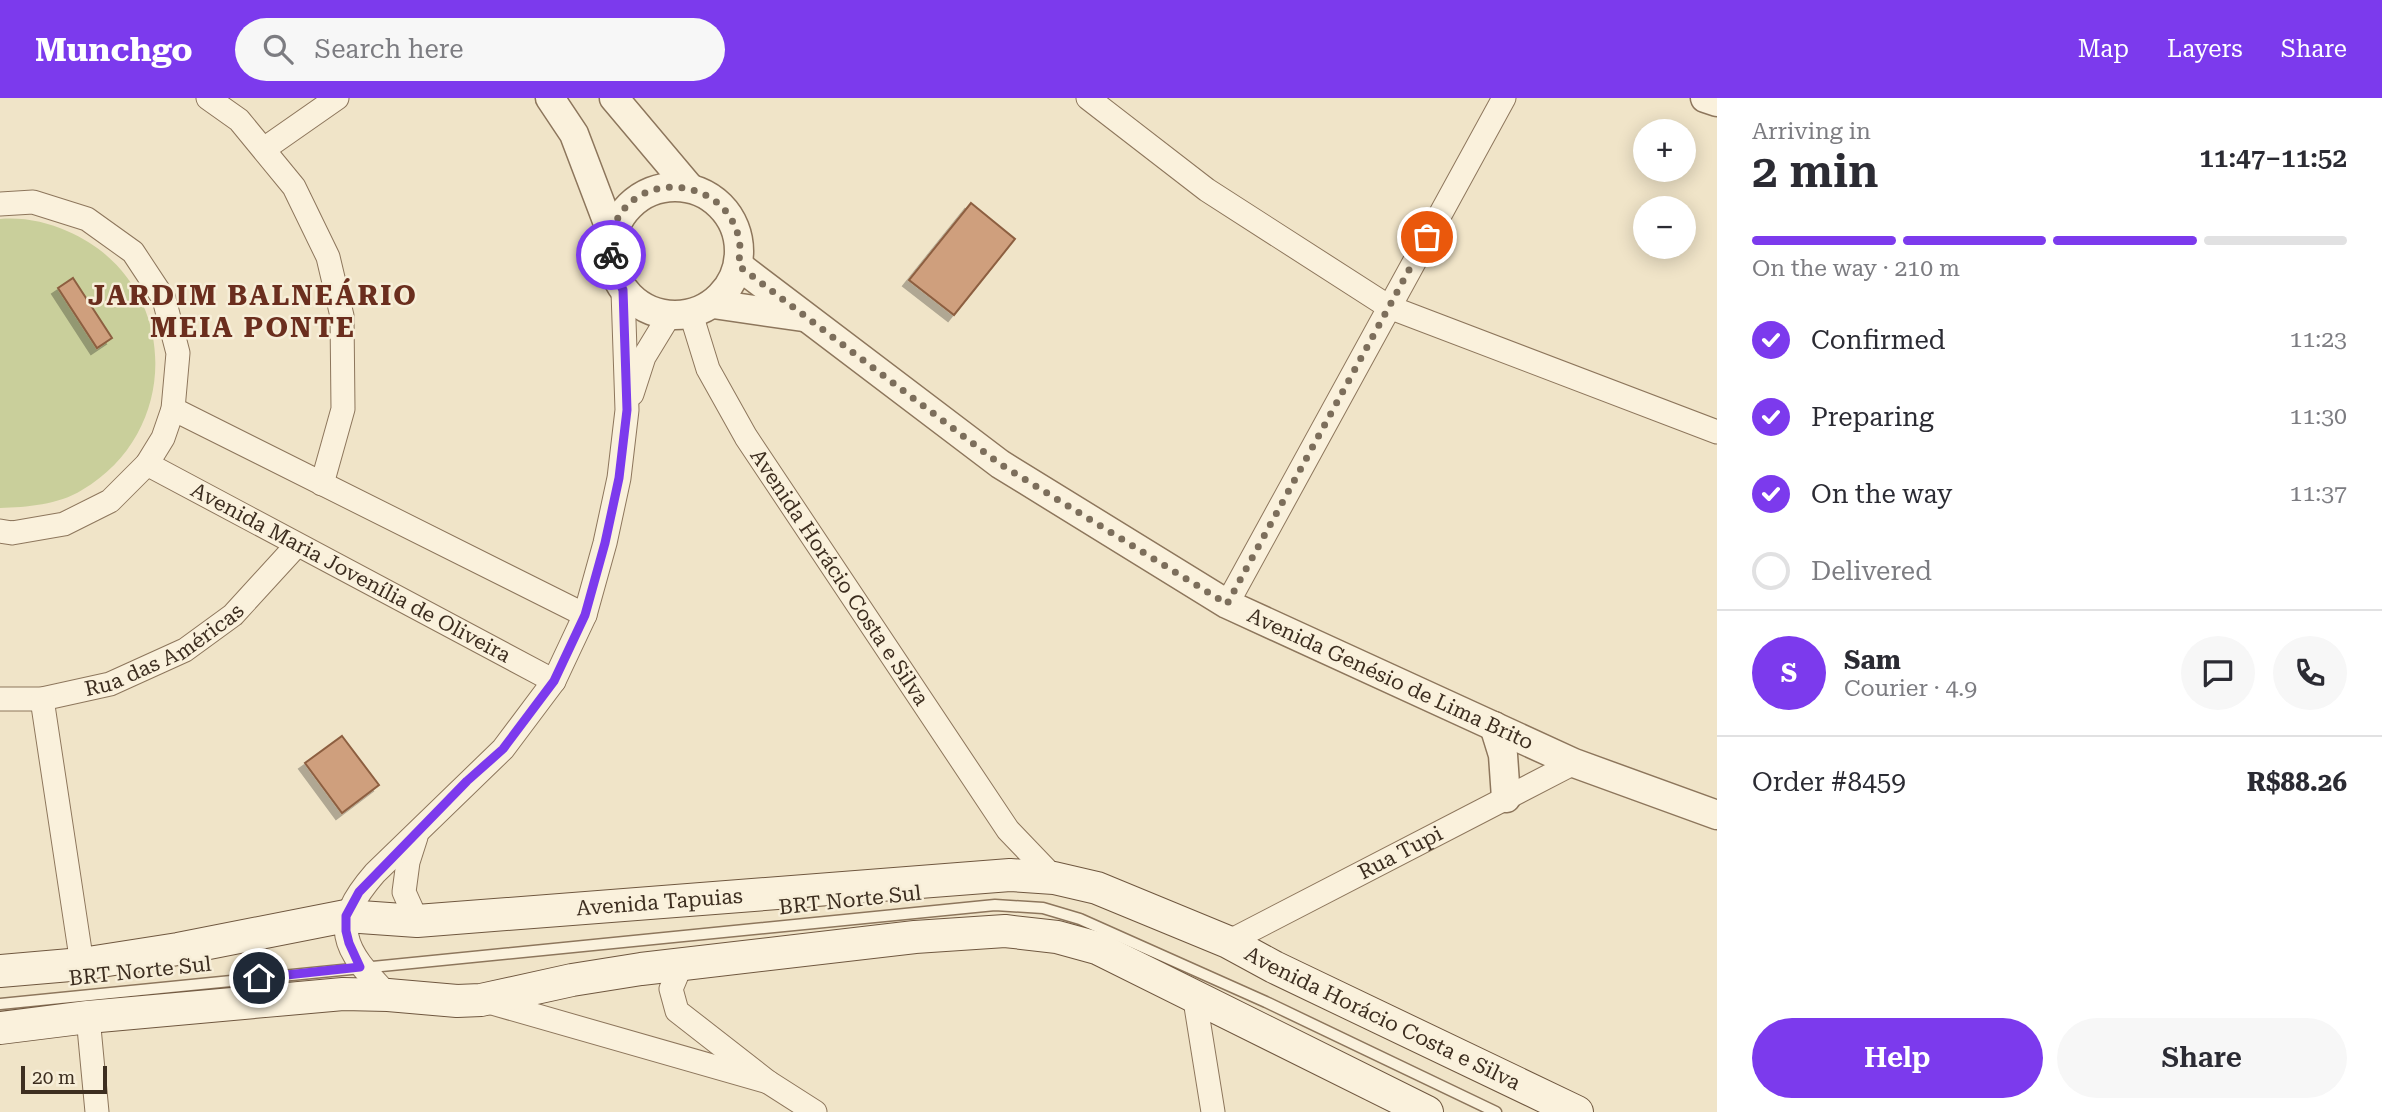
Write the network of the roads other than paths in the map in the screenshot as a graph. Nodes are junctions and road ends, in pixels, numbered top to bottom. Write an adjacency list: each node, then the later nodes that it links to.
1 (208, 98): 9 (street)
2 (337, 98): 9 (street)
3 (550, 98): 12 (street)
4 (614, 98): 10 (street)
5 (1088, 98): 15 (street)
6 (1504, 98): 15 (street)
7 (1705, 98): 8 (street)
8 (1717, 102)
9 (264, 149): 22 (street)
10 (689, 187): 12 (street); 13 (street)
11 (0, 204): 18 (street)
12 (612, 233): 14 (street)
13 (739, 266): 16 (street); 17 (street, Avenida Genésio de Lima Brito)
14 (623, 290): 16 (street); 19 (street)
15 (1389, 307): 20 (street); 25 (street)
16 (691, 311): 17 (street, Avenida Genésio de Lima Brito); 19 (street); 34 (street, Avenida Horácio Costa e Silva)
17 (806, 317): 25 (street, Avenida Genésio de Lima Brito)
18 (173, 409): 21 (street); 22 (street)
19 (627, 410): 26 (street)
20 (1717, 432)
21 (147, 464): 23 (street); 24 (street, Avenida Maria Jovenília de Oliveira)
22 (322, 484): 26 (street)
23 (0, 531)
24 (297, 545): 27 (street, Avenida Maria Jovenília de Oliveira); 29 (street, Rua das Américas)
25 (1227, 604): 30 (street, Avenida Genésio de Lima Brito)
26 (585, 615): 27 (street)
27 (554, 681): 35 (street)
28 (0, 699): 29 (street, Rua das Américas)
29 (42, 699): 41 (street)
30 (1494, 726): 31 (street, Avenida Genésio de Lima Brito); 32 (street)
31 (1574, 763): 32 (street, Rua Tupi); 33 (street, Avenida Genésio de Lima Brito)
32 (1506, 797): 40 (street, Rua Tupi)
33 (1717, 815)
34 (1009, 830): 36 (street); 37 (street, Avenida Horácio Costa e Silva)
35 (418, 834): 38 (street); 39 (street)
36 (1010, 875): 37 (main road, Avenida Tapuias); 39 (main road, Avenida Tapuias)
37 (1054, 878): 40 (main road, Avenida Tapuias)
38 (346, 916): 39 (main road, Avenida Tapuias); 41 (main road, Avenida Tapuias); 43 (street)
39 (417, 920)
40 (1227, 942): 57 (main road, Avenida Horácio Costa e Silva)
41 (82, 964): 44 (main road, Avenida Tapuias)
42 (681, 965): 45 (main road); 47 (main road); 51 (street)
43 (360, 967): 46 (street); 48 (lane, BRT Norte Sul); 56 (lane, BRT Norte Sul)
44 (0, 971)
45 (1194, 994): 54 (street); 55 (main road)
46 (388, 995): 47 (main road); 49 (main road)
47 (481, 1000): 51 (street)
48 (0, 1004)
49 (88, 1017): 50 (main road); 52 (street)
50 (0, 1028)
51 (768, 1082): 53 (street)
52 (97, 1112)
53 (815, 1112)
54 (1213, 1112)
55 (1427, 1112)
56 (1496, 1112)
57 (1577, 1112)

